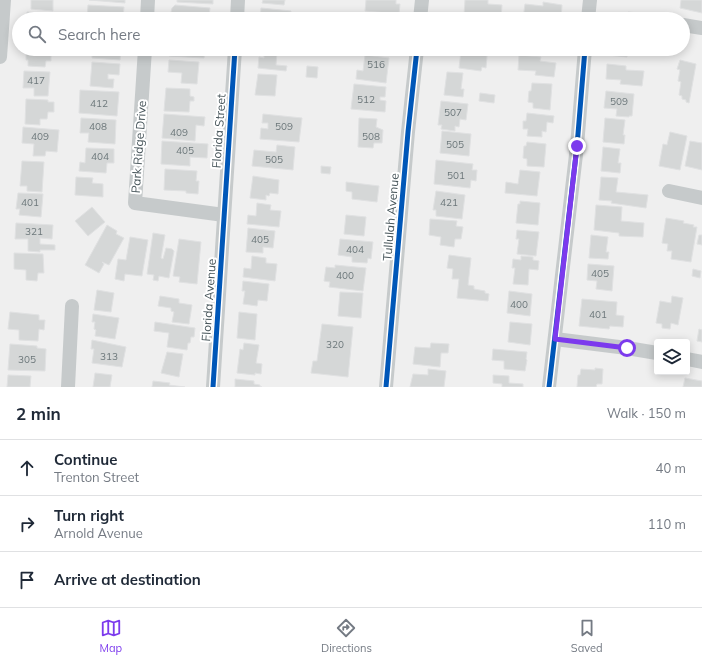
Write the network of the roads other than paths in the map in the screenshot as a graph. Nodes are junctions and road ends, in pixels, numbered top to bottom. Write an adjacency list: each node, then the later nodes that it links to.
1 (4, 0): 16 (street)
2 (148, 0): 6 (street)
3 (238, 0): 7 (street)
4 (422, 0): 8 (street)
5 (590, 0): 9 (street)
6 (147, 12)
7 (237, 12)
8 (421, 12)
9 (589, 12)
10 (690, 26): 11 (street)
11 (702, 28)
12 (145, 56): 19 (street, Park Ridge Drive)
13 (235, 56): 19 (street, Florida Street)
14 (415, 56): 27 (street, Tullulah Avenue)
15 (584, 56): 21 (street)
16 (0, 57)
17 (670, 191): 18 (street)
18 (702, 198)
19 (224, 215): 26 (street, Florida Avenue)
20 (72, 306): 25 (street)
21 (555, 339): 22 (street); 28 (street)
22 (654, 352)
23 (690, 360): 24 (street)
24 (702, 362)
25 (68, 387)
26 (213, 387)
27 (386, 387)
28 (549, 387)

